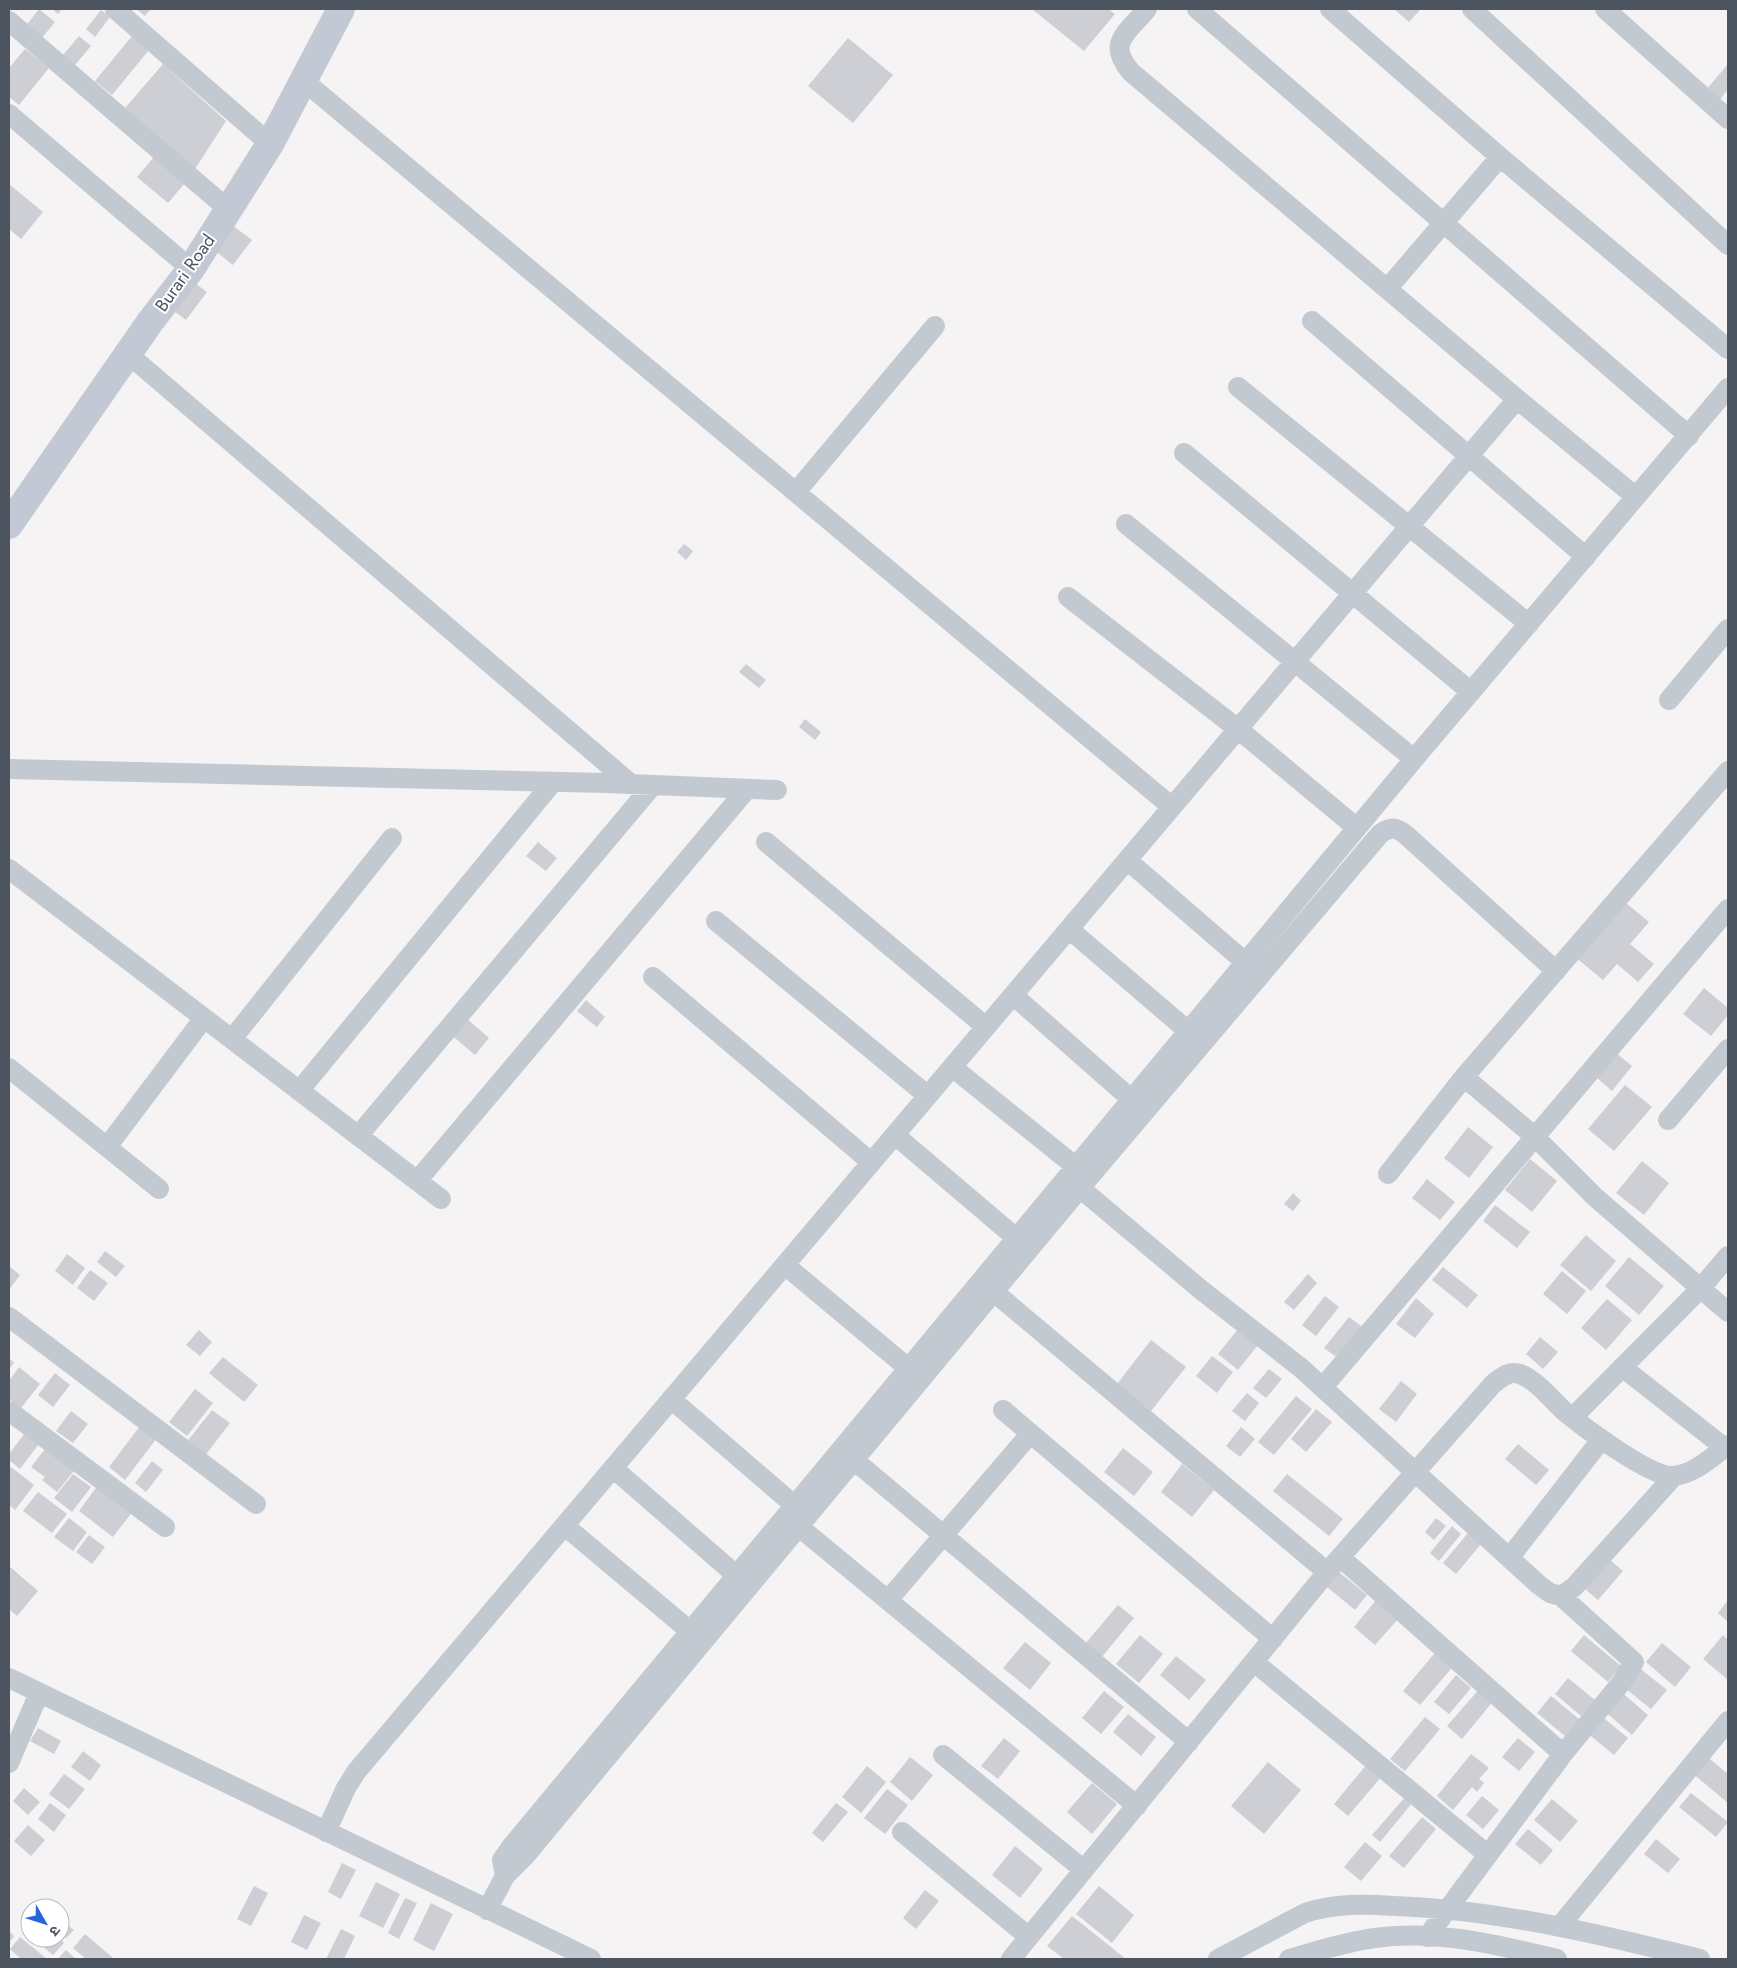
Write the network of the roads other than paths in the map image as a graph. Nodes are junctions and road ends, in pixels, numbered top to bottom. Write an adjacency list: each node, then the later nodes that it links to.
1 (115, 9): 12 (street)
2 (341, 9): 9 (main road, Burari Road)
3 (1147, 9): 18 (street)
4 (1197, 9): 15 (street)
5 (1330, 9): 13 (street)
6 (1472, 9): 16 (street)
7 (1605, 9): 11 (street)
8 (9, 21): 14 (street)
9 (304, 81): 12 (main road, Burari Road); 29 (street)
10 (9, 114): 17 (street)
11 (1728, 119)
12 (270, 144): 14 (main road, Burari Road)
13 (1500, 157): 15 (street); 21 (street)
14 (229, 210): 17 (main road, Burari Road)
15 (1444, 224): 18 (street); 26 (street)
16 (1728, 245)
17 (191, 269): 22 (main road, Burari Road)
18 (1387, 289): 25 (street)
19 (1312, 321): 28 (street)
20 (935, 326): 29 (street)
21 (1728, 350)
22 (128, 354): 31 (main road, Burari Road); 47 (street)
23 (1238, 387): 33 (street)
24 (1728, 388): 26 (street)
25 (1517, 399): 28 (street); 30 (street)
26 (1688, 436): 30 (street)
27 (1184, 453): 35 (street)
28 (1469, 455): 33 (street); 34 (street)
29 (796, 492): 51 (street)
30 (1636, 497): 34 (street)
31 (9, 524)
32 (1126, 524): 39 (street)
33 (1410, 525): 35 (street); 37 (street)
34 (1586, 557): 37 (street)
35 (1353, 593): 39 (street); 40 (street)
36 (1068, 597): 42 (street)
37 (1529, 624): 40 (street)
38 (1728, 629): 41 (street)
39 (1294, 662): 42 (street); 43 (street)
40 (1471, 692): 43 (street)
41 (1669, 700)
42 (1238, 729): 51 (street); 52 (street)
43 (1414, 760): 52 (street)
44 (9, 768): 46 (street)
45 (1728, 771): 61 (street)
46 (553, 782): 47 (street); 72 (street)
47 (631, 784): 48 (street)
48 (653, 785): 49 (street); 77 (street)
49 (747, 789): 50 (street); 83 (street)
50 (777, 790)
51 (1172, 807): 55 (street)
52 (1357, 828): 60 (street)
53 (392, 838): 67 (street)
54 (766, 842): 65 (street)
55 (1127, 860): 59 (street); 60 (street)
56 (9, 869): 64 (street)
57 (1728, 909): 78 (street)
58 (716, 921): 73 (street)
59 (1069, 929): 63 (street); 66 (street)
60 (1245, 962): 66 (street)
61 (1556, 971): 71 (street); 84 (street)
62 (653, 977): 80 (street)
63 (1013, 995): 65 (street); 74 (street)
64 (204, 1018): 67 (street); 79 (street)
65 (986, 1027): 69 (street)
66 (1188, 1031): 74 (street)
67 (232, 1039): 72 (street)
68 (1728, 1049): 75 (street)
69 (952, 1067): 73 (street); 81 (street)
70 (9, 1068): 79 (street)
71 (1464, 1077): 78 (street); 82 (street)
72 (299, 1091): 77 (street)
73 (928, 1096): 76 (street)
74 (1131, 1099): 81 (street)
75 (1668, 1120)
76 (895, 1135): 80 (street); 87 (street)
77 (358, 1136): 83 (street)
78 (1534, 1136): 90 (street); 96 (street)
79 (107, 1146): 85 (street)
80 (871, 1162): 89 (street)
81 (1075, 1166): 87 (street)
82 (1388, 1174)
83 (417, 1181): 86 (street)
84 (1080, 1188): 91 (street); 96 (street)
85 (159, 1189)
86 (441, 1199)
87 (1016, 1238): 95 (street)
88 (1728, 1256): 90 (street)
89 (785, 1265): 95 (street); 97 (street)
90 (1700, 1289): 92 (street); 94 (street)
91 (994, 1292): 104 (street); 116 (street)
92 (1728, 1312)
93 (9, 1317): 108 (street)
94 (1622, 1366): 100 (street); 103 (street)
95 (908, 1368): 109 (street)
96 (1323, 1387): 106 (street)
97 (671, 1399): 105 (street); 109 (street)
98 (9, 1410): 112 (street)
99 (1003, 1410): 101 (street)
100 (1572, 1418): 102 (street); 106 (street)
101 (1030, 1434): 113 (street); 121 (street)
102 (1601, 1440): 107 (street); 115 (street)
103 (1726, 1446): 107 (street)
104 (854, 1460): 111 (street); 113 (street)
105 (613, 1468): 110 (street); 117 (street)
106 (1415, 1470): 114 (street); 115 (street)
107 (1674, 1476): 118 (street)
108 (256, 1504)
109 (794, 1505): 117 (street)
110 (564, 1526): 120 (street); 131 (street)
111 (798, 1526): 119 (street); 135 (street)
112 (165, 1527)
113 (944, 1534): 119 (street); 126 (street)
114 (1340, 1557): 116 (street); 127 (street)
115 (1510, 1557): 118 (street)
116 (1327, 1572): 121 (street)
117 (736, 1575): 120 (street)
118 (1561, 1596): 127 (street)
119 (888, 1600): 130 (street)
120 (690, 1631): 135 (street)
121 (1273, 1639): 122 (street)
122 (1254, 1662): 126 (street); 133 (street)
123 (9, 1678): 124 (street)
124 (39, 1693): 129 (street); 131 (street)
125 (1728, 1721): 137 (street)
126 (1189, 1742): 130 (street)
127 (1563, 1754): 133 (street)
128 (943, 1755): 134 (street)
129 (9, 1763)
130 (1137, 1806): 134 (street)
131 (328, 1827): 135 (street)
132 (902, 1832): 138 (street)
133 (1488, 1855): 136 (street)
134 (1084, 1870): 138 (street)
135 (497, 1892): 140 (street)
136 (1449, 1908): 137 (street); 139 (street); 142 (street)
137 (1559, 1927): 145 (street)
138 (1029, 1937): 141 (street)
139 (1427, 1937): 143 (street); 144 (street)
140 (591, 1959)
141 (1011, 1959)
142 (1218, 1959)
143 (1289, 1959)
144 (1557, 1959)
145 (1700, 1959)

